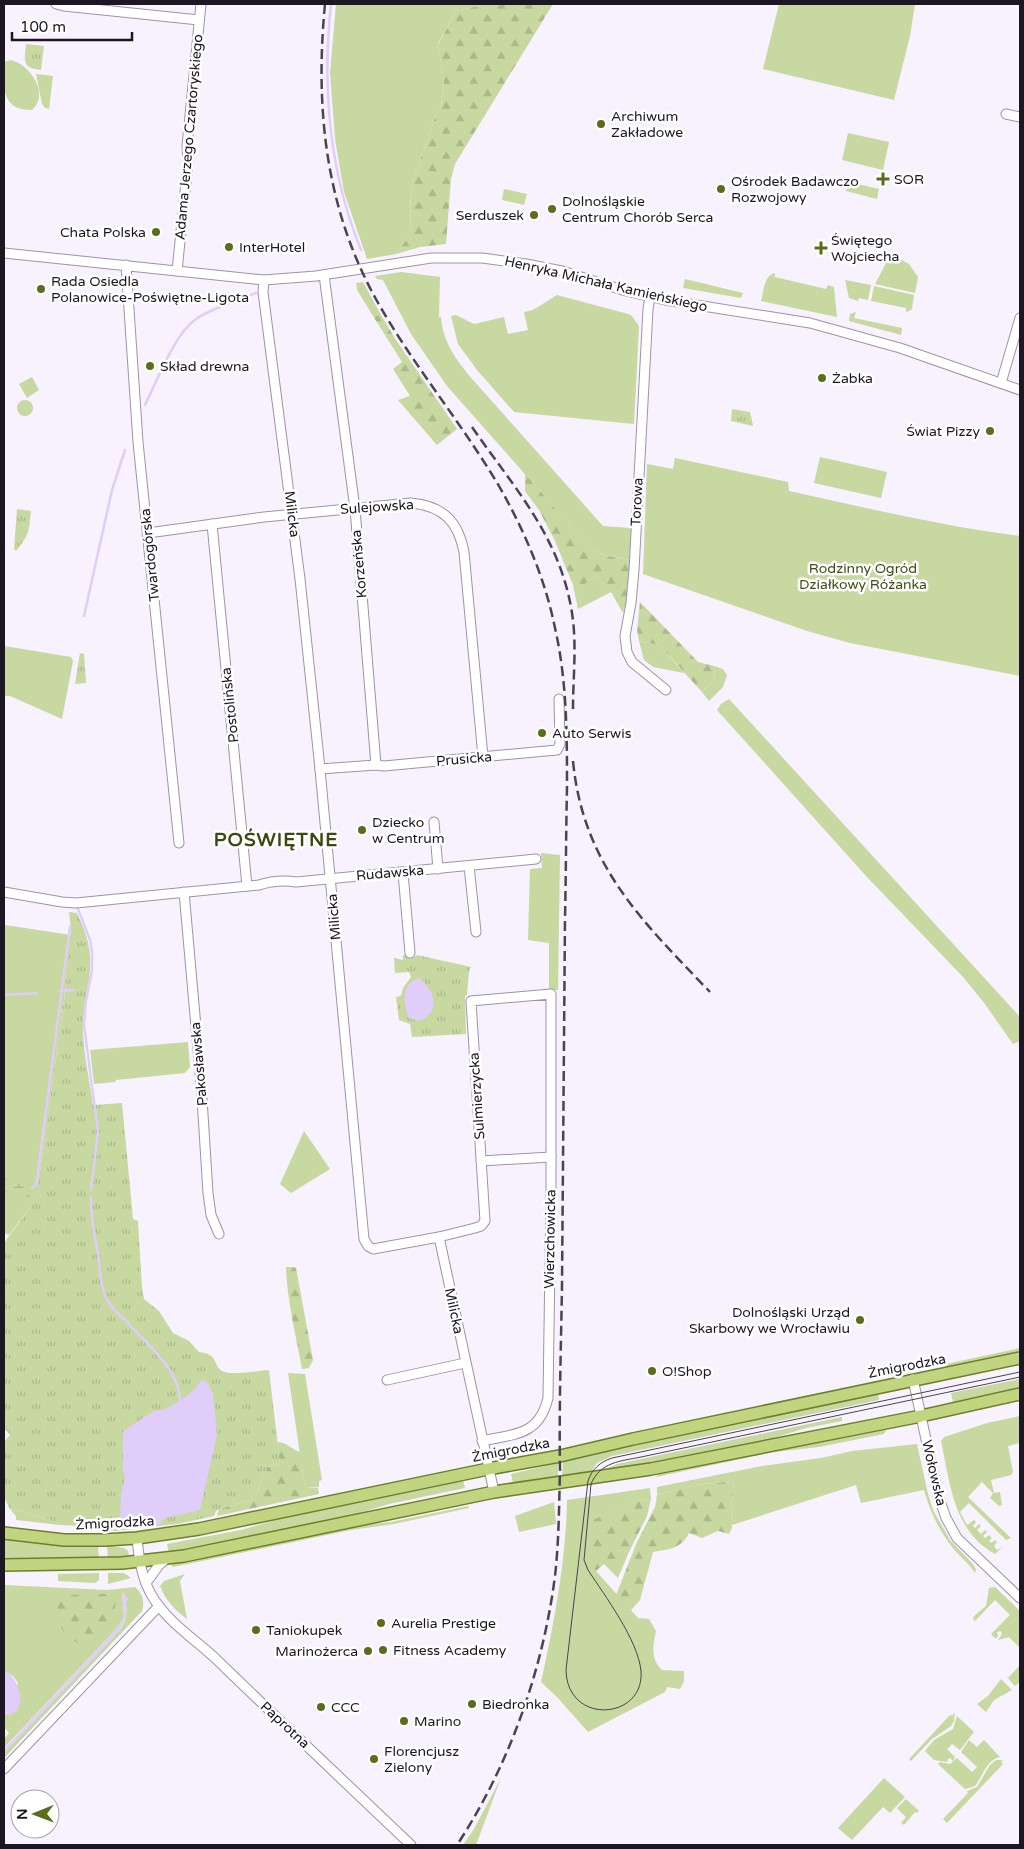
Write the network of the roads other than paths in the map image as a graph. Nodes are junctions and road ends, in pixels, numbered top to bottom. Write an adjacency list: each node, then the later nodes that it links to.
1 (56, 4): 3 (street)
2 (201, 4): 3 (street, Adama Jerzego Czartoryskiego)
3 (199, 20): 8 (street, Adama Jerzego Czartoryskiego)
4 (1006, 114): 5 (street)
5 (1020, 118)
6 (4, 253): 7 (street, Henryka Michała Kamieńskiego)
7 (126, 266): 8 (street, Henryka Michała Kamieńskiego); 18 (street, Twardogórska)
8 (177, 271): 10 (street, Henryka Michała Kamieńskiego)
9 (324, 275): 10 (street, Henryka Michała Kamieńskiego); 11 (street, Henryka Michała Kamieńskiego); 15 (street, Korzeńska)
10 (264, 280): 16 (street, Milicka)
11 (650, 297): 13 (street, Henryka Michała Kamieńskiego); 19 (street, Torowa)
12 (1020, 318): 13 (street)
13 (1001, 383): 14 (street, Henryka Michała Kamieńskiego)
14 (1020, 390)
15 (355, 509): 16 (street, Sulejowska); 21 (street, Sulejowska); 22 (street, Korzeńska)
16 (292, 514): 17 (street, Sulejowska); 23 (street, Milicka)
17 (212, 524): 18 (street, Sulejowska); 31 (street, Postolińska)
18 (148, 533): 25 (street, Twardogórska)
19 (666, 690)
20 (559, 699): 21 (street, Prusicka)
21 (483, 757): 22 (street, Prusicka)
22 (376, 764): 23 (street, Prusicka)
23 (320, 769): 30 (street, Milicka)
24 (434, 822): 28 (street)
25 (180, 843)
26 (536, 859): 27 (street, Rudawska)
27 (469, 866): 28 (street, Rudawska); 34 (street)
28 (438, 869): 29 (street, Rudawska)
29 (403, 873): 30 (street, Rudawska); 35 (street)
30 (331, 879): 31 (street, Rudawska); 40 (street, Milicka)
31 (247, 886): 33 (street, Rudawska)
32 (4, 892): 33 (street, Rudawska)
33 (184, 892): 39 (street, Pakosławska)
34 (476, 932)
35 (410, 954)
36 (551, 994): 37 (street, Wierzchowicka); 38 (street, Sulmierzycka)
37 (550, 1157): 38 (street); 47 (street, Wierzchowicka)
38 (481, 1161): 40 (street, Sulmierzycka)
39 (219, 1234)
40 (438, 1237): 42 (street, Milicka)
41 (1020, 1358): 43 (main road, Żmigrodzka)
42 (465, 1363): 44 (street); 47 (street, Milicka)
43 (913, 1379): 46 (street, Wołowska); 48 (main road, Żmigrodzka)
44 (387, 1380)
45 (1020, 1394): 46 (main road)
46 (922, 1416): 49 (main road); 56 (street, Wołowska)
47 (482, 1441): 48 (street, Milicka)
48 (488, 1469): 49 (street, Milicka); 51 (main road, Żmigrodzka)
49 (494, 1492): 52 (main road)
50 (4, 1534): 51 (main road, Żmigrodzka)
51 (137, 1538): 53 (street, Paprotna)
52 (167, 1558): 53 (main road); 55 (street)
53 (139, 1562): 54 (main road); 55 (street, Paprotna)
54 (4, 1565)
55 (146, 1583): 57 (street, Paprotna)
56 (1020, 1598)
57 (158, 1606): 58 (street); 59 (street, Paprotna)
58 (4, 1769)
59 (411, 1845)

